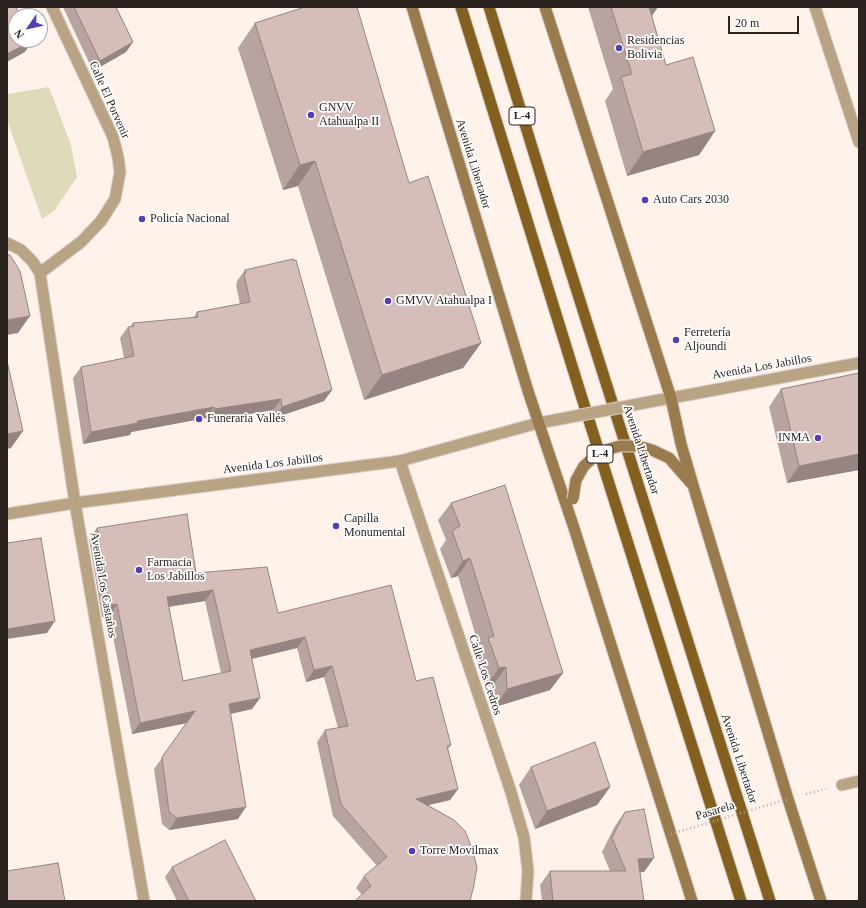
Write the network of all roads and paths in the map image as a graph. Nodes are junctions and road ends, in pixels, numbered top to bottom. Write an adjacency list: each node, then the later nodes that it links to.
1 (52, 7): 9 (street, Calle El Porvenir)
2 (412, 7): 12 (main road, Avenida Libertador / L-4)
3 (461, 7): 26 (main road, L-4)
4 (489, 7): 27 (main road, Avenida Libertador / L-4)
5 (545, 7): 11 (main road, L-4)
6 (815, 7): 7 (street)
7 (859, 142)
8 (7, 243): 9 (street)
9 (40, 273): 15 (street, Avenida Los Castaños)
10 (859, 363): 11 (street, Avenida Los Jabillos)
11 (671, 398): 12 (street, Avenida Los Jabillos, bridge); 14 (main road, L-4)
12 (538, 423): 13 (street, Avenida Los Jabillos); 17 (main road, Avenida Libertador / L-4)
13 (400, 461): 15 (street, Avenida Los Jabillos); 24 (street, Calle Los Cedros)
14 (693, 485): 17 (main road, L-4, bridge); 21 (main road, L-4)
15 (75, 503): 16 (street, Avenida Los Jabillos); 23 (street, Avenida Los Castaños)
16 (7, 514)
17 (574, 528): 22 (main road, Avenida Libertador / L-4)
18 (859, 781): 19 (street)
19 (842, 785): 20 (path)
20 (803, 795)
21 (792, 798): 22 (path, Pasarela, bridge); 28 (main road, L-4)
22 (671, 834): 25 (main road, Avenida Libertador / L-4)
23 (144, 901)
24 (526, 901)
25 (692, 901)
26 (741, 901)
27 (770, 901)
28 (821, 901)

